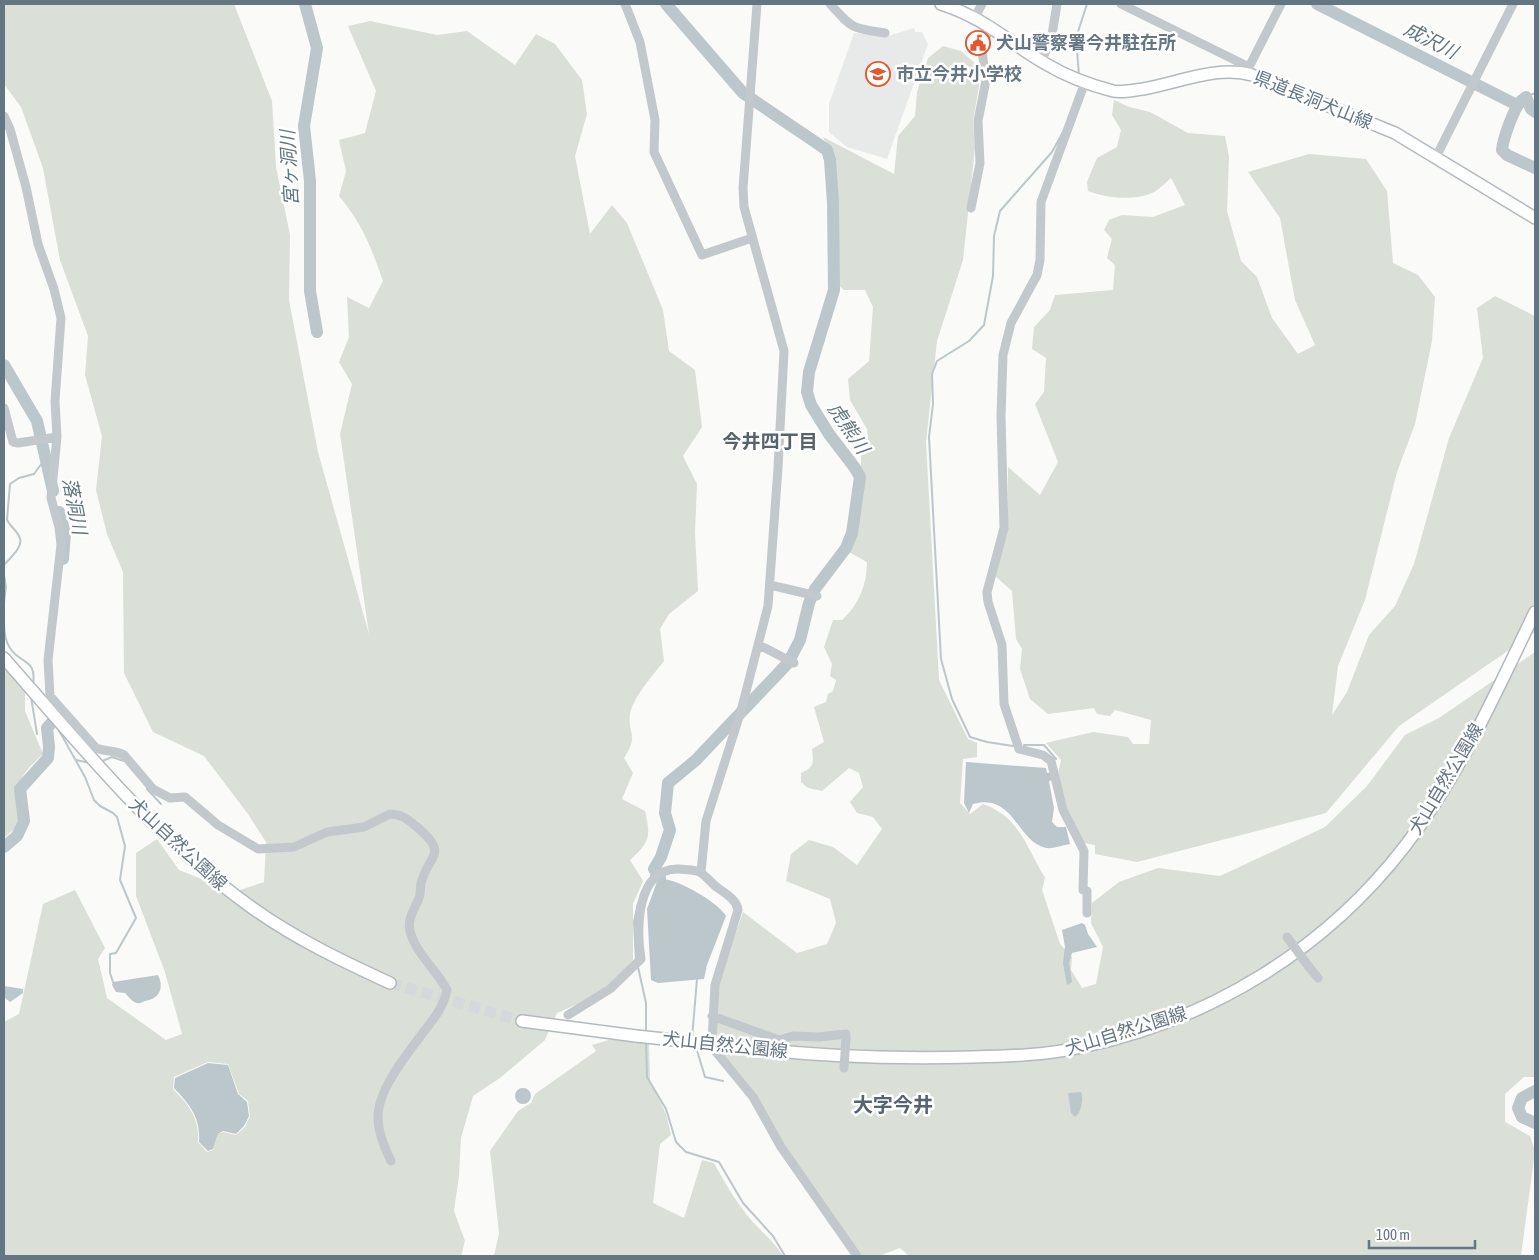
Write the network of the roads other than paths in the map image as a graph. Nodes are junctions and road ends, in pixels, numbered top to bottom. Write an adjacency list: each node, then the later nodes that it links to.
1 (625, 4): 20 (street)
2 (757, 4): 20 (street)
3 (830, 4): 12 (street)
4 (941, 4): 10 (main road, 県道長洞犬山線)
5 (982, 4): 10 (street)
6 (1057, 4): 13 (street)
7 (1121, 4): 14 (street)
8 (1281, 4): 14 (street)
9 (1513, 4): 17 (street)
10 (975, 17): 11 (main road, 県道長洞犬山線)
11 (990, 25): 13 (main road, 県道長洞犬山線); 18 (street)
12 (885, 33)
13 (1041, 61): 15 (main road, 県道長洞犬山線)
14 (1247, 70): 15 (main road, 県道長洞犬山線); 17 (main road, 県道長洞犬山線)
15 (1081, 80): 30 (street)
16 (4, 116): 22 (street)
17 (1436, 157): 19 (main road, 県道長洞犬山線)
18 (971, 208)
19 (1535, 218)
20 (752, 238): 23 (street)
21 (4, 408): 22 (street)
22 (57, 437): 38 (street)
23 (770, 585): 24 (street); 26 (street)
24 (817, 596)
25 (1535, 612): 36 (main road, 犬山自然公園線, bridge)
26 (759, 645): 28 (street); 29 (street)
27 (4, 658): 33 (main road, 犬山自然公園線)
28 (794, 662)
29 (701, 872): 34 (street); 35 (street)
30 (1087, 913)
31 (1287, 937): 32 (street, bridge)
32 (1318, 978)
33 (390, 983)
34 (568, 1015)
35 (712, 1016): 37 (street, bridge); 39 (street)
36 (522, 1021)
37 (844, 1068)
38 (391, 1161)
39 (857, 1256)

